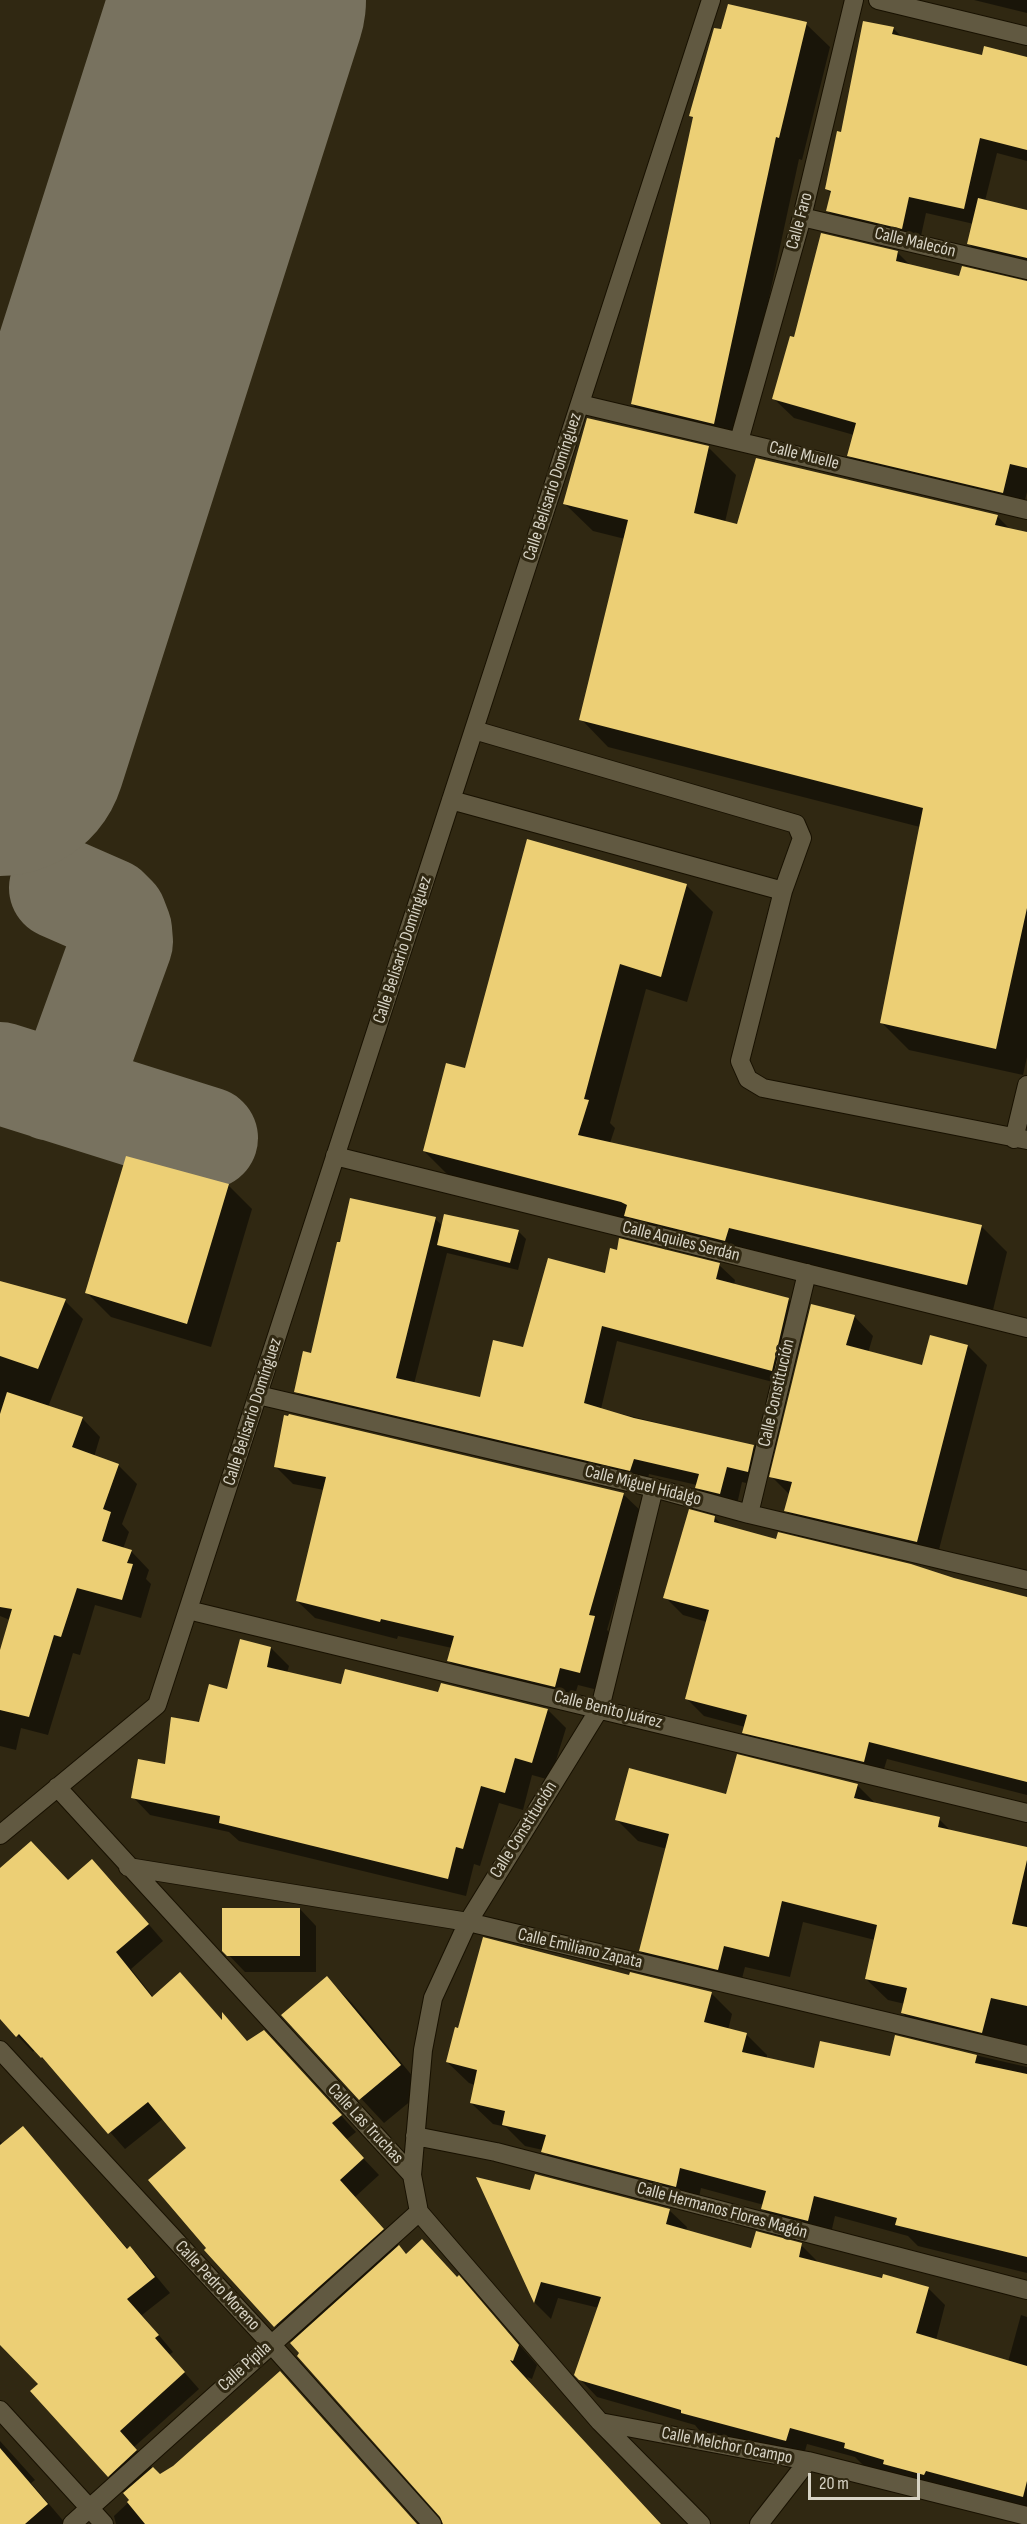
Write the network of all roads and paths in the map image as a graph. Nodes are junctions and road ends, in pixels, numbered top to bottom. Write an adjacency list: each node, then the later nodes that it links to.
1 (711, 0): 7 (street, Calle Belisario Domínguez)
2 (854, 0): 5 (street, Calle Faro)
3 (878, 0): 4 (street)
4 (1027, 36)
5 (802, 217): 6 (street, Calle Malecón); 8 (street, Calle Faro)
6 (1027, 270)
7 (580, 404): 8 (street, Calle Muelle); 10 (street, Calle Belisario Domínguez)
8 (739, 441): 9 (street, Calle Muelle)
9 (1027, 510)
10 (474, 730): 11 (street, Calle Belisario Domínguez); 12 (street)
11 (451, 800): 12 (street); 15 (street, Calle Belisario Domínguez)
12 (783, 891): 14 (street)
13 (1027, 1085): 14 (street)
14 (1021, 1140)
15 (335, 1156): 16 (street, Calle Aquiles Serdán); 18 (street, Calle Belisario Domínguez)
16 (807, 1273): 17 (street, Calle Aquiles Serdán); 20 (street, Calle Constitución)
17 (1027, 1328)
18 (258, 1395): 19 (street, Calle Miguel Hidalgo); 22 (street, Calle Belisario Domínguez)
19 (654, 1488): 20 (street, Calle Miguel Hidalgo); 23 (street, Calle Constitución)
20 (749, 1514): 21 (street, Calle Miguel Hidalgo)
21 (1027, 1580)
22 (188, 1610): 23 (street, Calle Benito Juárez); 24 (street, Calle Belisario Domínguez)
23 (600, 1708): 25 (street, Calle Benito Juárez); 28 (street, Calle Constitución)
24 (57, 1787): 26 (street, Calle Belisario Domínguez); 27 (street, Calle Las Truchas)
25 (1027, 1813)
26 (3, 1830)
27 (128, 1867): 28 (street, Calle Emiliano Zapata); 32 (street, Calle Las Truchas)
28 (468, 1922): 30 (street, Calle Emiliano Zapata); 31 (street, Calle Constitución)
29 (0, 2050): 35 (street, Calle Pedro Moreno)
30 (1027, 2055)
31 (415, 2136): 32 (street, Calle Constitución); 34 (street, Calle Hermanos Flores Magón)
32 (412, 2175): 33 (street, Calle Las Truchas)
33 (419, 2212): 35 (street, Calle Pípila); 37 (street)
34 (1027, 2290)
35 (271, 2344): 39 (street, Calle Pípila); 43 (street, Calle Pedro Moreno)
36 (0, 2410): 39 (street)
37 (600, 2422): 38 (street, Calle Melchor Ocampo); 44 (street)
38 (808, 2461): 40 (street, Calle Melchor Ocampo); 45 (street)
39 (90, 2508): 41 (street, Calle Pípila); 42 (street)
40 (1027, 2516)
41 (72, 2524)
42 (104, 2524)
43 (432, 2524)
44 (701, 2524)
45 (759, 2524)

